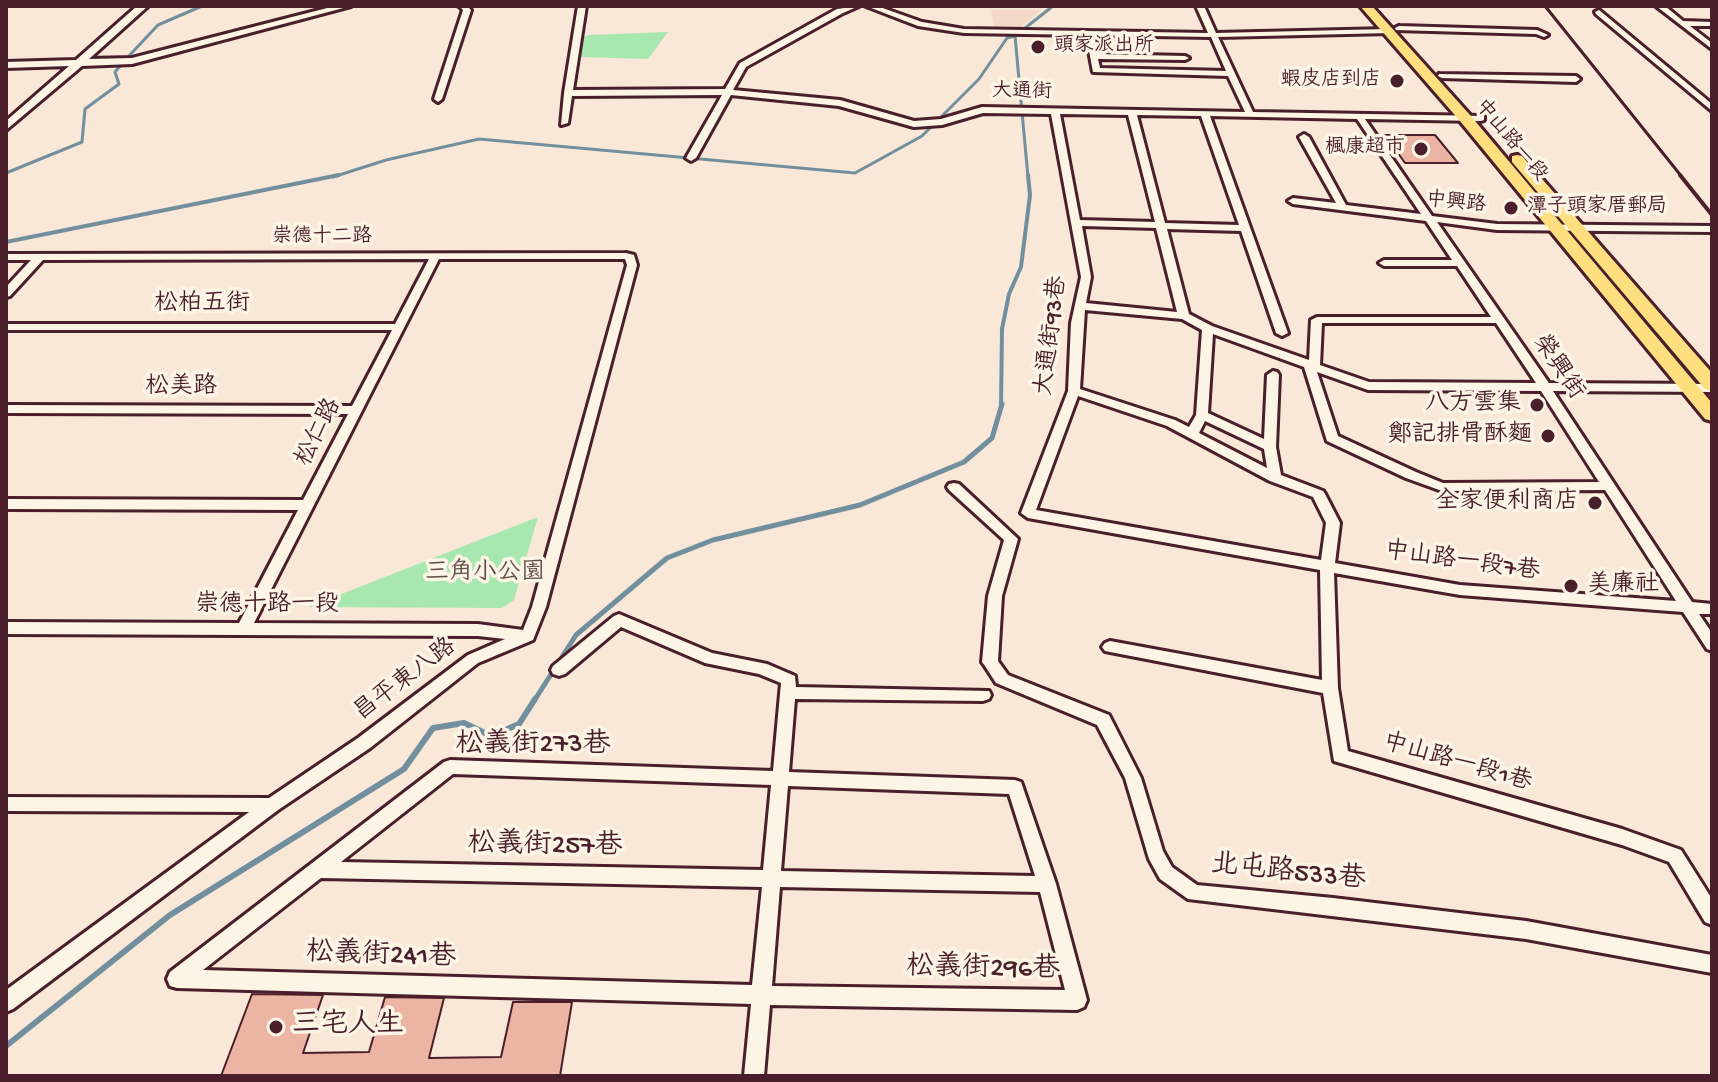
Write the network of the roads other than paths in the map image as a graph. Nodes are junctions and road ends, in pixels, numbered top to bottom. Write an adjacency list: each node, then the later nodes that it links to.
1 (131, 6): 22 (street)
2 (143, 6): 22 (street)
3 (346, 6): 22 (street)
4 (582, 6): 28 (street)
5 (855, 6): 27 (street)
6 (870, 6): 16 (street)
7 (1200, 6): 17 (street)
8 (1366, 6): 15 (main road, 中山路一段)
9 (1379, 6): 15 (main road, 中山路一段)
10 (1660, 6): 13 (street)
11 (465, 8): 29 (street)
12 (1599, 12): 30 (street)
13 (1682, 23): 14 (street); 19 (street)
14 (1712, 24)
15 (1394, 30): 17 (street); 18 (street); 25 (main road, 中山路一段); 36 (main road, 中山路一段)
16 (1089, 33): 17 (street); 20 (street)
17 (1215, 35): 24 (street)
18 (1544, 35)
19 (1712, 47)
20 (1093, 56): 21 (street); 24 (street)
21 (1185, 58)
22 (69, 64): 23 (street); 32 (street); 39 (street)
23 (6, 65)
24 (1233, 74): 35 (street)
25 (1442, 76): 26 (street); 36 (main road, 中山路一段)
26 (1576, 79)
27 (728, 92): 28 (street, 大通街); 31 (street, 大通街); 41 (street)
28 (568, 93): 38 (street)
29 (438, 99)
30 (1712, 108)
31 (1055, 112): 33 (street, 大通街); 45 (street, 大通街93巷)
32 (6, 113)
33 (1132, 114): 34 (street, 大通街); 46 (street)
34 (1205, 115): 35 (street, 大通街); 47 (street)
35 (1251, 116): 37 (street, 大通街)
36 (1473, 118): 37 (street, 大通街); 48 (main road, 中山路一段); 49 (main road, 中山路一段)
37 (1361, 119): 44 (street, 榮興街)
38 (564, 123)
39 (6, 127)
40 (1304, 137): 43 (street)
41 (691, 158)
42 (1293, 201): 43 (street, 中興路)
43 (1343, 208): 44 (street, 中興路)
44 (1429, 220): 48 (street, 中興路); 55 (street, 榮興街)
45 (1075, 223): 46 (street); 57 (street, 大通街93巷)
46 (1161, 225): 47 (street); 58 (street)
47 (1246, 228): 63 (street)
48 (1555, 228): 49 (street, 中興路); 68 (main road, 中山路一段)
49 (1577, 228): 50 (street, 中興路); 67 (main road, 中山路一段)
50 (1712, 229)
51 (436, 256): 53 (street, 崇德十二路); 61 (street, 松仁路); 87 (street, 崇德十二路)
52 (6, 257): 53 (street, 崇德十二路)
53 (40, 257): 56 (street)
54 (1384, 263): 55 (street)
55 (1459, 263): 59 (street, 榮興街)
56 (6, 294)
57 (1080, 306): 58 (street); 69 (street, 大通街93巷)
58 (1184, 316): 62 (street)
59 (1498, 320): 64 (street); 66 (street, 榮興街)
60 (6, 327): 61 (street, 松柏五街)
61 (399, 327): 71 (street, 松仁路)
62 (1208, 328): 64 (street); 72 (street)
63 (1282, 333)
64 (1312, 368): 66 (street); 77 (street)
65 (1273, 375): 75 (street)
66 (1545, 387): 68 (street); 77 (street, 榮興街)
67 (1712, 387): 68 (street)
68 (1691, 389): 73 (main road, 中山路一段)
69 (1074, 391): 74 (street, 中山路一段1巷); 81 (street, 大通街93巷)
70 (6, 409): 71 (street, 松美路)
71 (357, 410): 80 (street, 松仁路)
72 (1202, 415): 74 (street); 75 (street)
73 (1712, 415)
74 (1192, 434): 76 (street, 中山路一段1巷)
75 (1270, 447): 76 (street)
76 (1275, 478): 82 (street, 中山路一段1巷)
77 (1607, 486): 83 (street, 榮興街)
78 (954, 487): 102 (street, 北屯路533巷)
79 (6, 504): 80 (street)
80 (308, 505): 86 (street, 松仁路)
81 (1028, 513): 82 (street, 中山路一段7巷)
82 (1327, 567): 83 (street, 中山路一段7巷); 91 (street, 中山路一段1巷)
83 (1688, 608): 84 (street, 中山路一段7巷); 88 (street, 榮興街)
84 (1712, 609)
85 (6, 628): 86 (street, 崇德十路一段)
86 (243, 630): 87 (street, 崇德十路一段)
87 (528, 636): 97 (street, 昌平東八路)
88 (1712, 645)
89 (1110, 647): 91 (street)
90 (559, 670): 92 (street)
91 (1330, 688): 101 (street, 中山路一段1巷)
92 (788, 693): 93 (street); 94 (street)
93 (983, 695)
94 (781, 779): 95 (street, 松義街273巷); 98 (street, 松義街273巷); 99 (street)
95 (1015, 787): 100 (street, 松義街296巷)
96 (6, 804): 97 (street)
97 (272, 805): 104 (street, 昌平東八路)
98 (317, 870): 99 (street, 松義街257巷); 103 (street, 松義街241巷)
99 (772, 879): 100 (street, 松義街257巷); 103 (street)
100 (1047, 884): 103 (street, 松義街296巷)
101 (1712, 916)
102 (1712, 964)
103 (761, 995): 105 (street)
104 (6, 1002)
105 (754, 1076)

